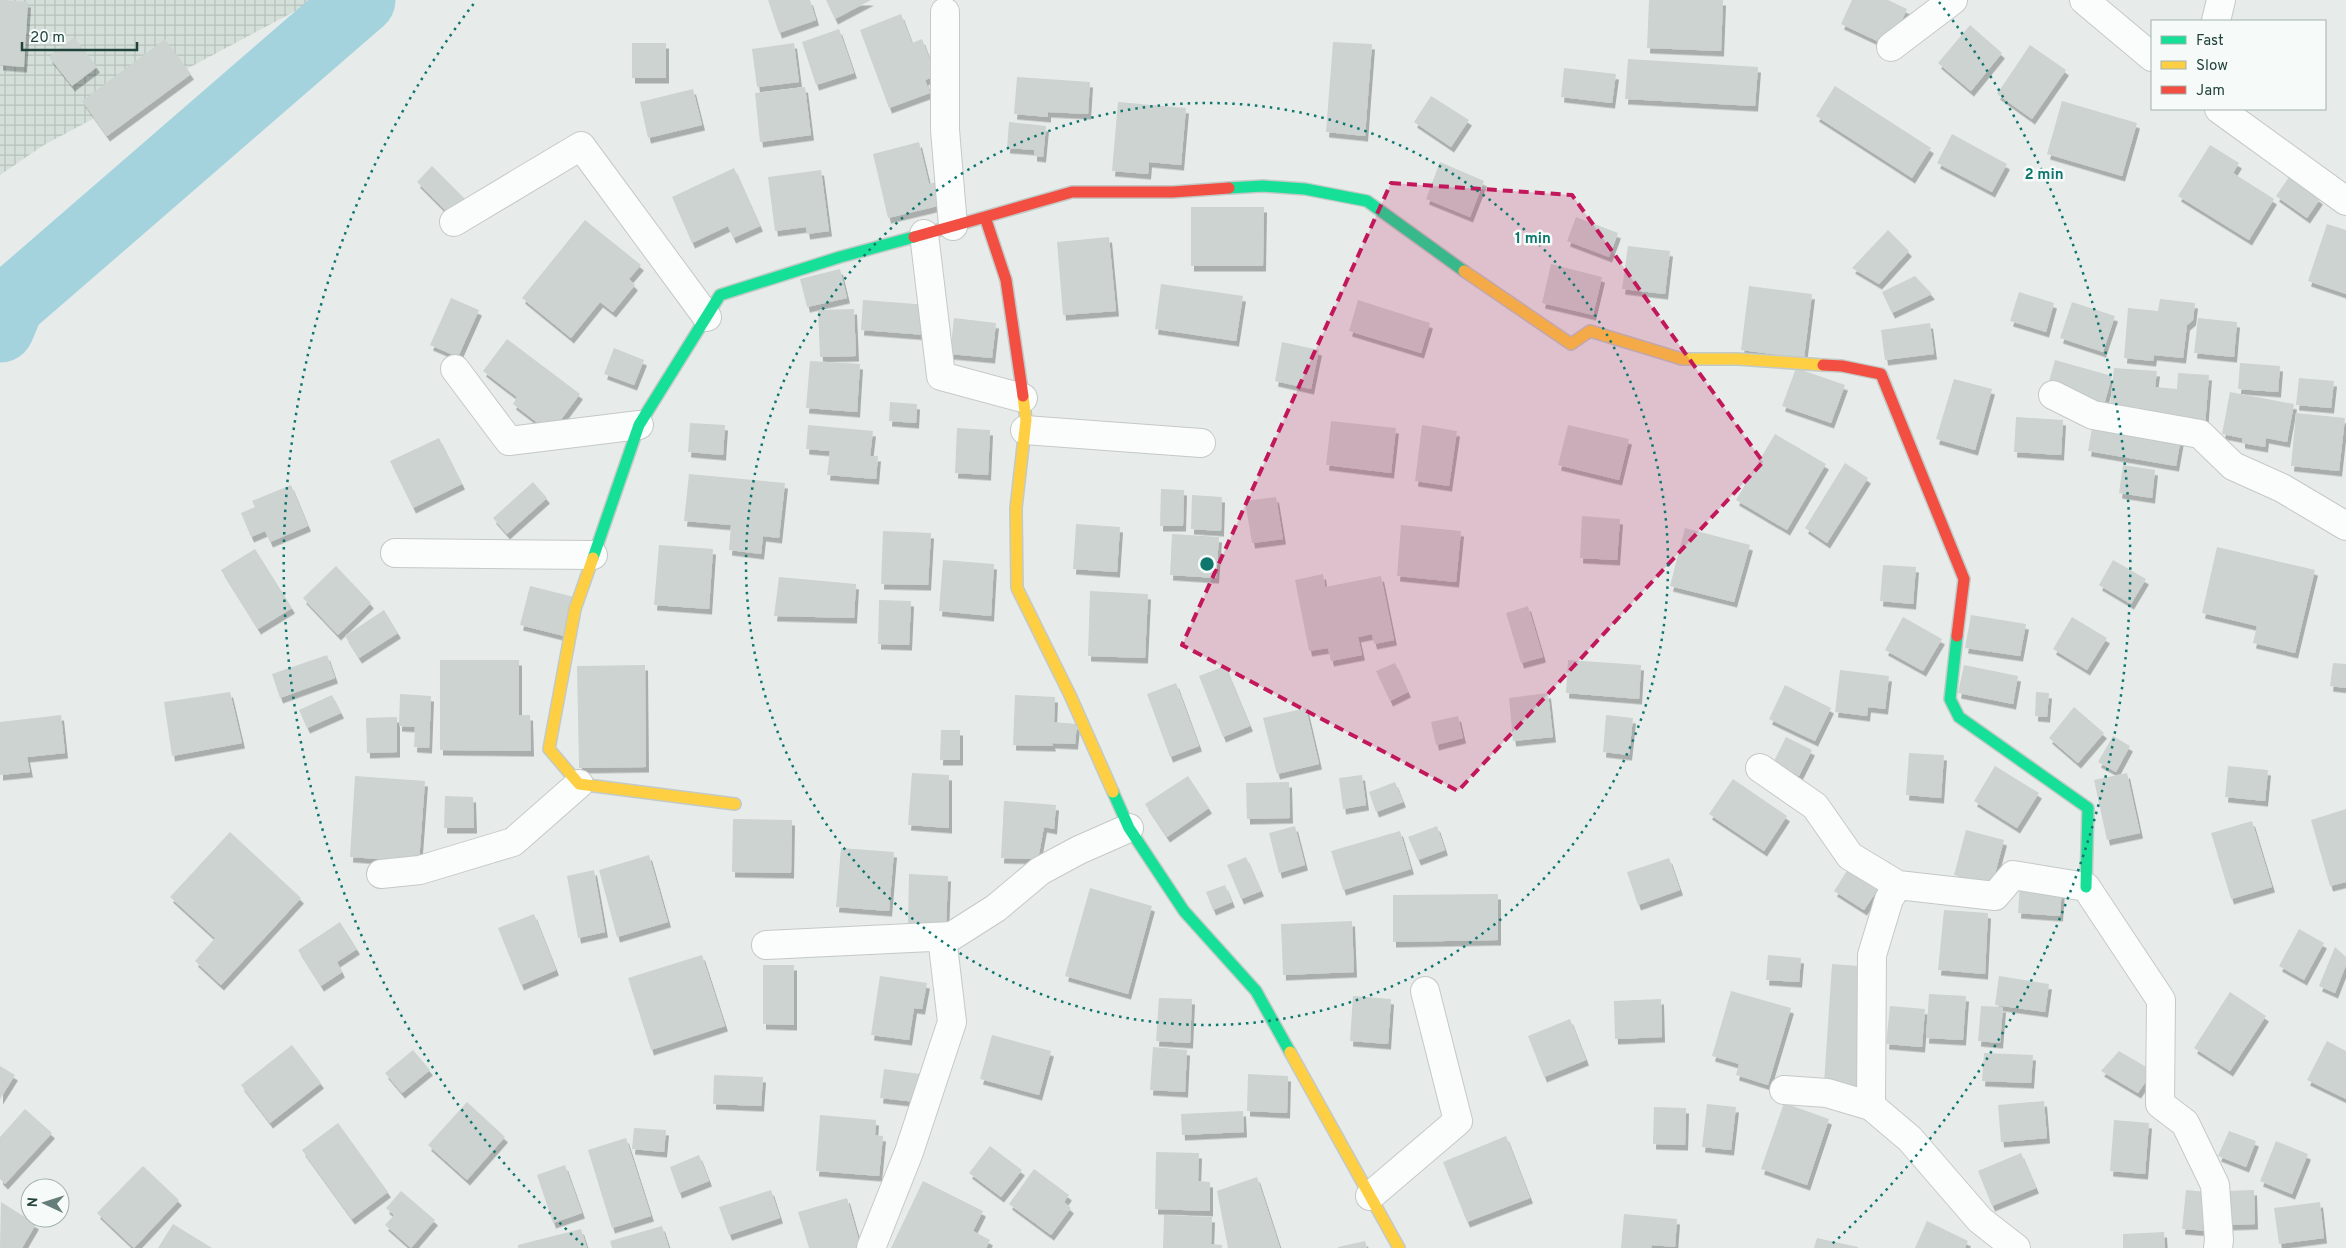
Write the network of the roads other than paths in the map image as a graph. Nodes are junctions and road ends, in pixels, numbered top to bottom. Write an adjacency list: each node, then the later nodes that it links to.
1 (1953, 0): 6 (street)
2 (2084, 0): 7 (street)
3 (2221, 0): 5 (street)
4 (946, 12): 12 (street)
5 (2216, 20)
6 (1891, 46)
7 (2151, 55)
8 (2219, 110): 9 (street)
9 (2346, 200)
10 (985, 217): 12 (street); 17 (street); 30 (street)
11 (454, 222): 14 (street)
12 (953, 226): 13 (street)
13 (924, 234): 14 (street); 17 (street)
14 (707, 317): 18 (street)
15 (456, 369): 18 (street)
16 (2053, 395): 21 (street)
17 (1023, 398): 19 (street)
18 (639, 426): 23 (street)
19 (1025, 430): 20 (street); 27 (street)
20 (1201, 443)
21 (2346, 526)
22 (395, 553): 23 (street)
23 (593, 556): 25 (street)
24 (1760, 768): 29 (street)
25 (579, 784): 26 (street); 28 (street)
26 (735, 804)
27 (1129, 828): 31 (street); 36 (street)
28 (381, 874)
29 (1898, 884): 30 (street); 35 (street)
30 (2086, 887): 40 (street)
31 (942, 937): 32 (street); 37 (street)
32 (766, 945)
33 (1425, 992): 36 (street)
34 (1784, 1090): 35 (street)
35 (1871, 1106): 39 (street)
36 (1370, 1196): 38 (street)
37 (871, 1248)
38 (1399, 1248)
39 (2016, 1248)
40 (2218, 1248)

